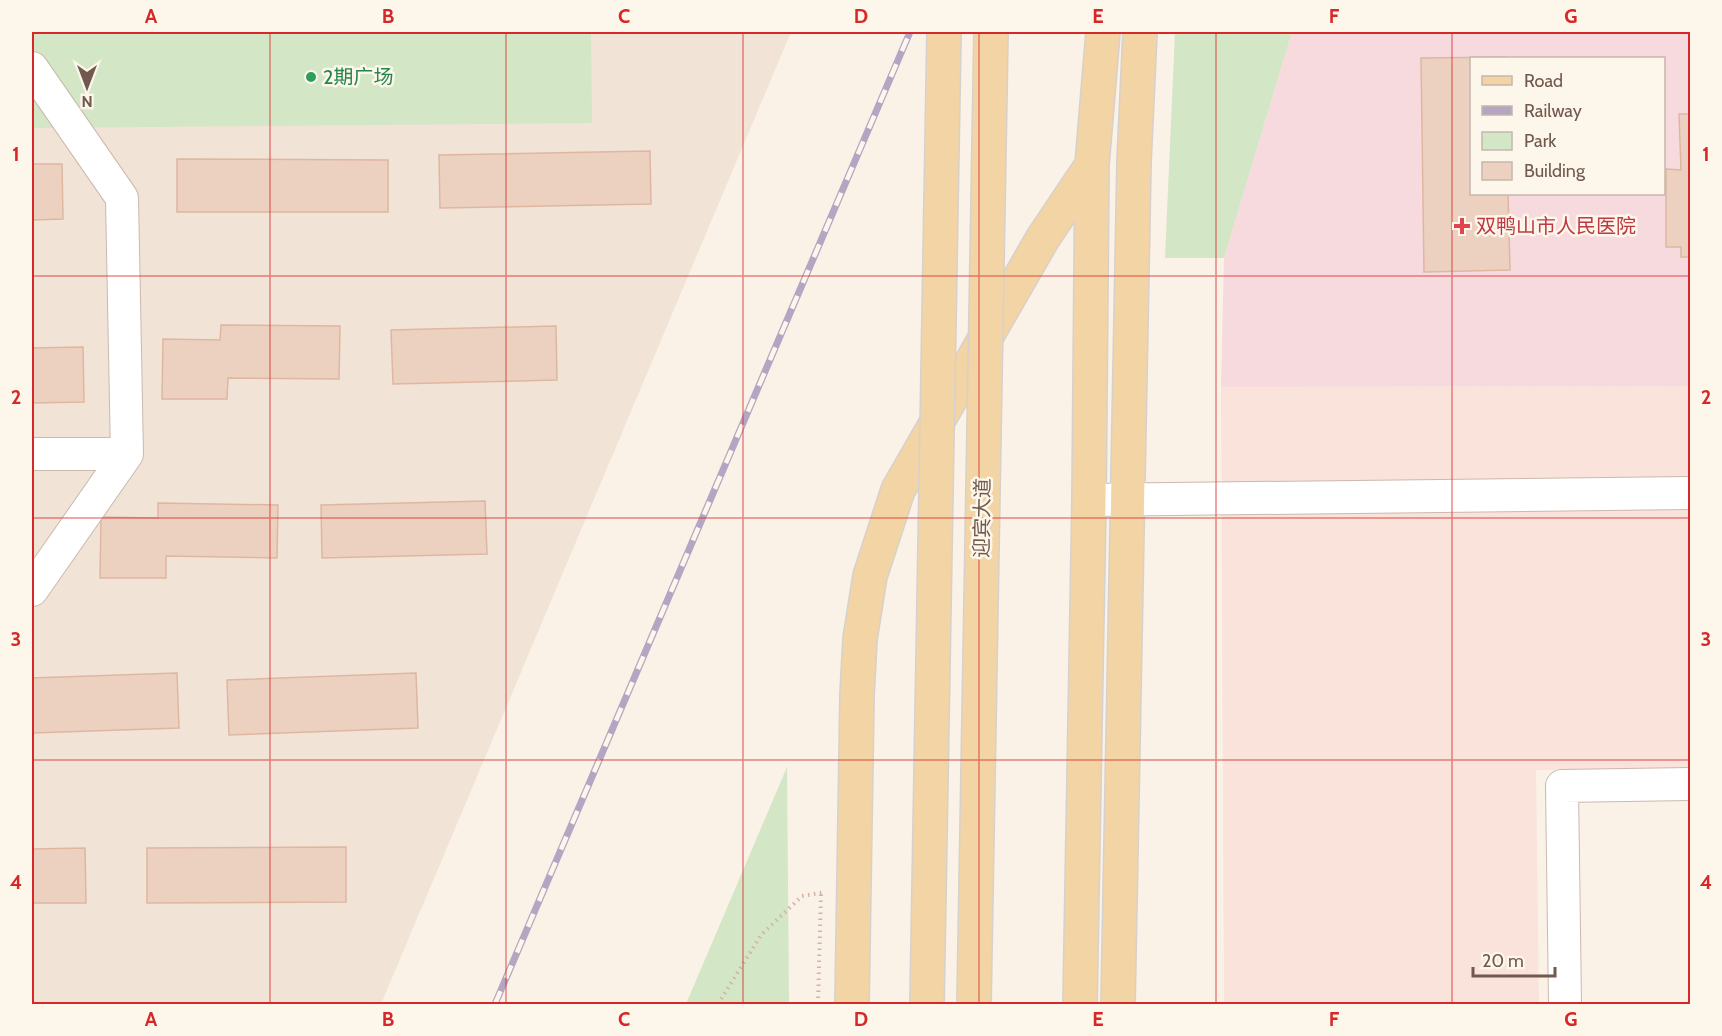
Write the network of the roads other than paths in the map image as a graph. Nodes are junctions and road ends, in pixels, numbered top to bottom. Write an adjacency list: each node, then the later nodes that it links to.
1 (944, 32): 15 (main road, bridge)
2 (991, 32): 16 (main road, 迎宾大道, bridge)
3 (1103, 32): 6 (main road)
4 (1140, 32): 11 (main road)
5 (32, 68): 8 (street)
6 (1092, 165): 10 (main road); 14 (main road)
7 (32, 454): 8 (street)
8 (127, 454): 12 (street)
9 (1690, 493): 11 (street)
10 (1089, 500): 11 (street); 17 (main road)
11 (1126, 500): 18 (main road)
12 (32, 590)
13 (1690, 784): 19 (street)
14 (852, 1005)
15 (927, 1005)
16 (974, 1005)
17 (1080, 1005)
18 (1118, 1005)
19 (1565, 1005)

